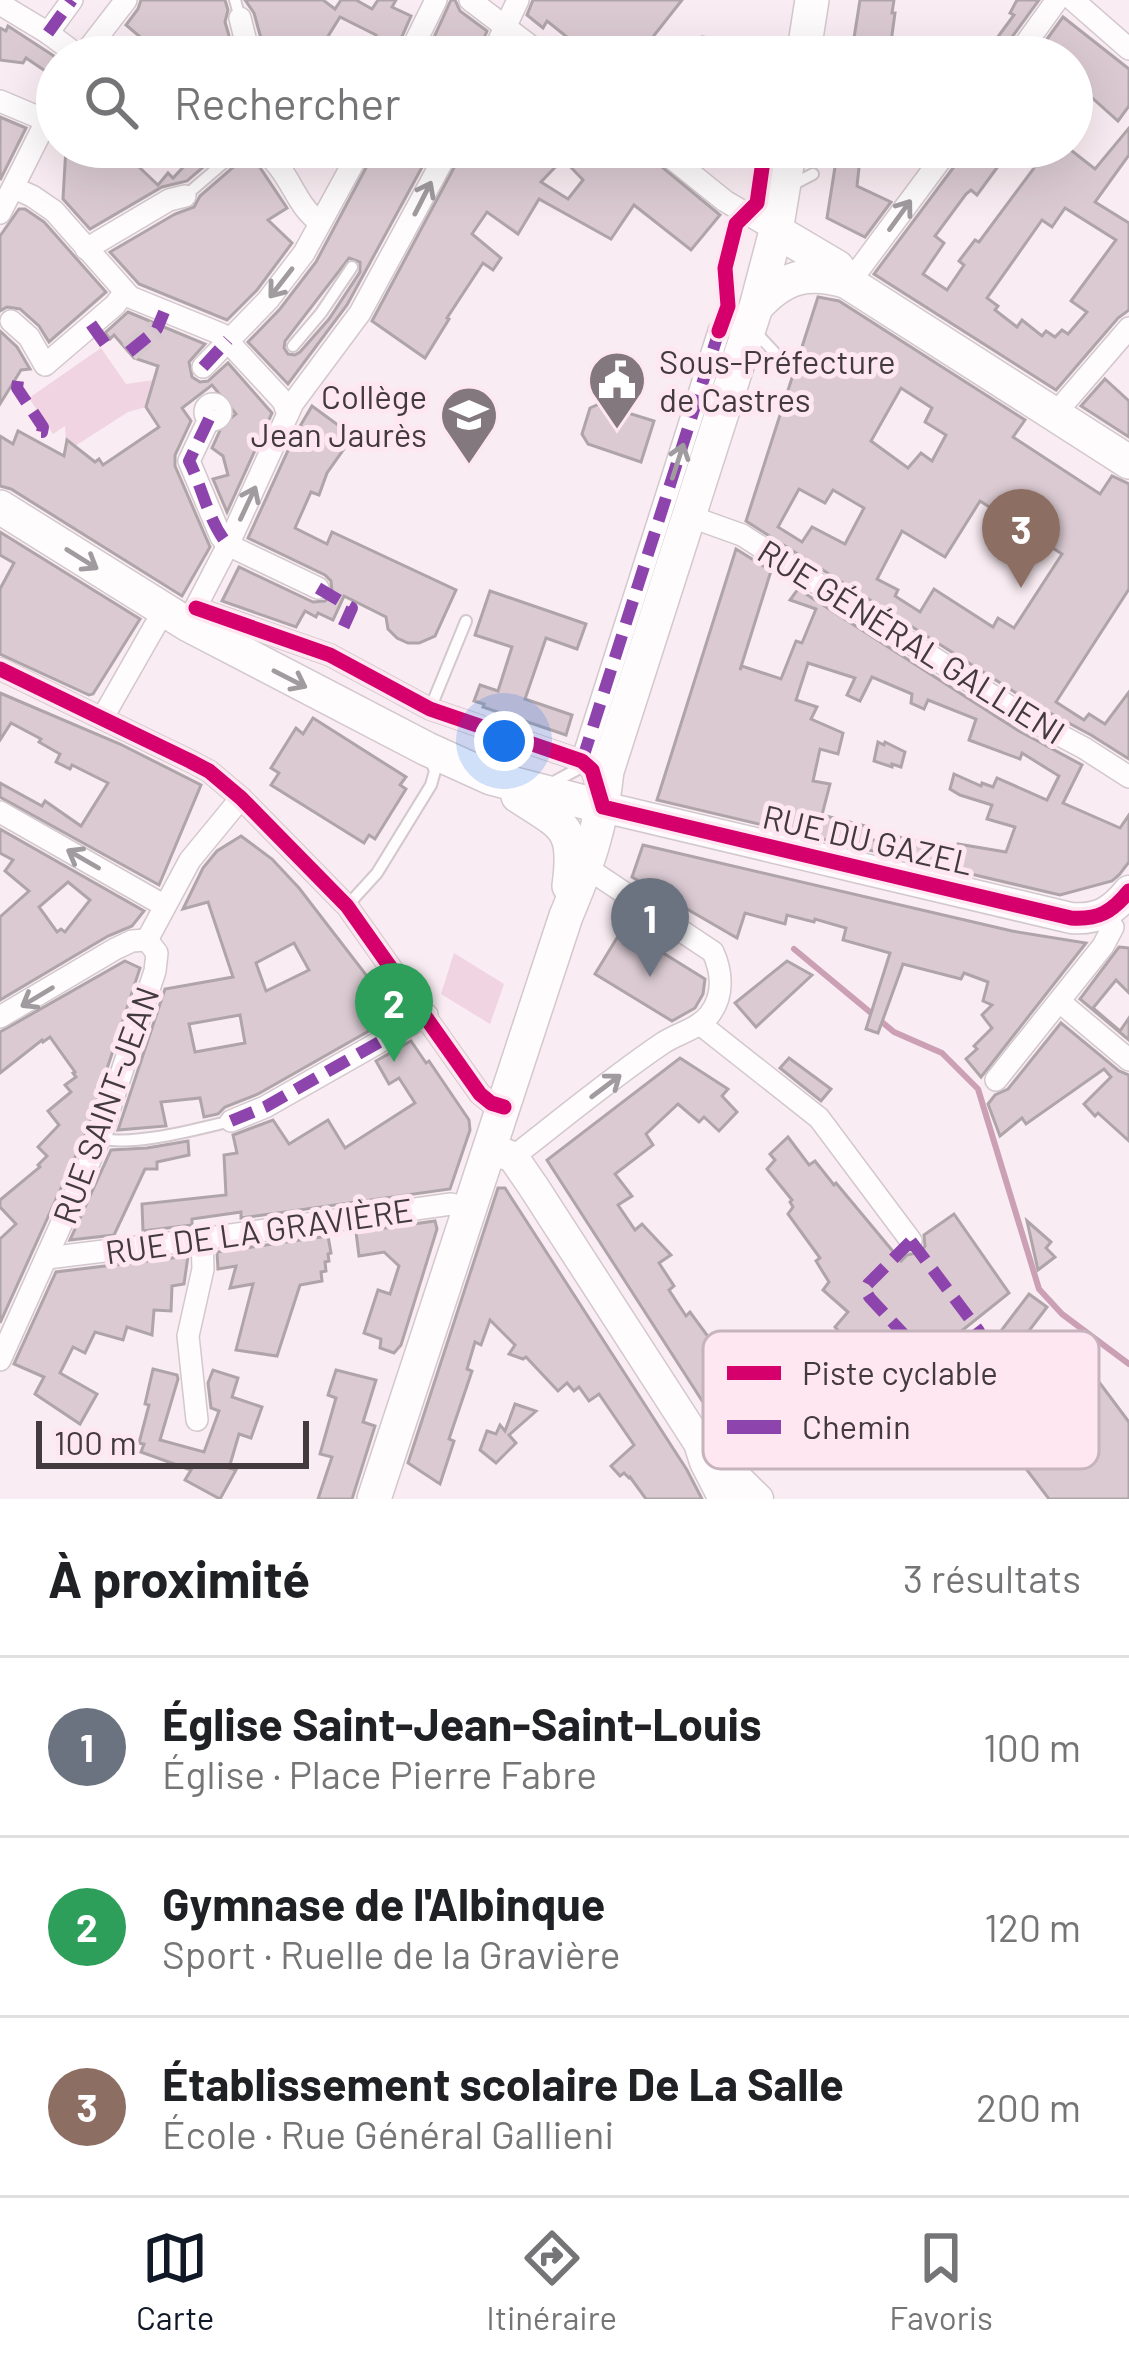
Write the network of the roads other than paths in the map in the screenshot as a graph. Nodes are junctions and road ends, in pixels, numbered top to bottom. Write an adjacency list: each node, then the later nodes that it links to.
1 (72, 0): 11 (street)
2 (126, 0): 13 (street)
3 (436, 0): 14 (street)
4 (470, 0): 10 (street)
5 (518, 0): 10 (street)
6 (812, 0): 17 (main road)
7 (1057, 0): 18 (street)
8 (1073, 0): 19 (street)
9 (0, 4): 11 (street)
10 (504, 25): 15 (street); 16 (street)
11 (48, 33): 12 (street)
12 (52, 36)
13 (98, 36)
14 (418, 36)
15 (499, 36)
16 (518, 36)
17 (806, 36)
18 (1031, 36)
19 (1129, 49)
20 (0, 101): 21 (street)
21 (36, 116)
22 (36, 138): 32 (street)
23 (227, 168): 31 (lane)
24 (279, 168): 33 (street)
25 (350, 168): 33 (street)
26 (439, 168): 44 (street, one-way to 26)
27 (684, 168): 34 (street)
28 (762, 168): 34 (lane)
29 (795, 168): 34 (main road)
30 (934, 168): 37 (street, one-way to 30)
31 (184, 196): 35 (street)
32 (5, 200): 35 (street)
33 (320, 222): 45 (street, one-way to 45)
34 (776, 231): 37 (main road); 41 (main road)
35 (86, 249): 38 (street)
36 (352, 267): 39 (lane)
37 (849, 283): 41 (main road); 51 (main road)
38 (124, 293): 42 (street); 45 (street)
39 (321, 313): 44 (lane); 47 (lane)
40 (5, 318): 42 (street)
41 (742, 321): 48 (lane); 55 (main road, one-way to 41)
42 (91, 324): 46 (street)
43 (1129, 328): 51 (street)
44 (347, 331): 50 (street)
45 (228, 340): 49 (street); 50 (street)
46 (106, 345)
47 (293, 346)
48 (774, 352)
49 (203, 367)
50 (288, 415): 56 (street, one-way to 50)
51 (1054, 415): 53 (main road)
52 (209, 419): 56 (street)
53 (1129, 462)
54 (0, 507): 58 (main road, one-way to 58)
55 (676, 513): 60 (main road); 66 (street, RUE GÉNÉRAL GALLIENI)
56 (229, 545): 57 (street); 58 (street)
57 (318, 589)
58 (182, 614): 62 (street); 63 (street); 64 (main road, one-way to 64)
59 (466, 621): 62 (lane)
60 (630, 656): 65 (main road); 65 (street)
61 (0, 670): 63 (street)
62 (430, 709): 65 (street)
63 (103, 717): 69 (street)
64 (427, 748): 67 (main road); 75 (lane)
65 (608, 754): 68 (lane); 70 (main road)
66 (1129, 777)
67 (491, 778): 68 (main road); 76 (main road)
68 (531, 790): 70 (main road)
69 (234, 792): 74 (street, RUE SAINT-JEAN); 75 (street)
70 (603, 807): 72 (main road); 77 (street, RUE DU GAZEL)
71 (0, 812): 74 (street, one-way to 71)
72 (586, 868): 76 (main road); 82 (street)
73 (1129, 891): 77 (street)
74 (165, 906): 78 (street, RUE SAINT-JEAN)
75 (347, 906): 80 (street)
76 (566, 916): 85 (main road)
77 (1115, 925): 79 (street)
78 (148, 940): 81 (street, one-way to 81); 87 (street, RUE SAINT-JEAN)
79 (1060, 1002): 83 (street); 84 (street)
80 (427, 1016): 85 (street); 86 (street)
81 (0, 1017)
82 (700, 1024): 88 (street, one-way to 82); 91 (street)
83 (1129, 1060)
84 (996, 1080)
85 (504, 1107): 88 (main road)
86 (231, 1121): 87 (lane)
87 (100, 1138): 92 (street, RUE SAINT-JEAN)
88 (502, 1153): 89 (main road); 95 (street)
89 (470, 1209): 90 (street, RUE DE LA GRAVIÈRE); 101 (main road)
90 (202, 1240): 92 (street, RUE DE LA GRAVIÈRE); 94 (street)
91 (910, 1241)
92 (47, 1258): 93 (street, RUE SAINT-JEAN)
93 (0, 1360)
94 (197, 1420)
95 (699, 1443): 96 (street); 97 (street)
96 (703, 1447)
97 (703, 1456)
98 (709, 1469): 102 (street)
99 (725, 1469): 100 (street)
100 (755, 1498)
101 (374, 1499)
102 (724, 1499)

